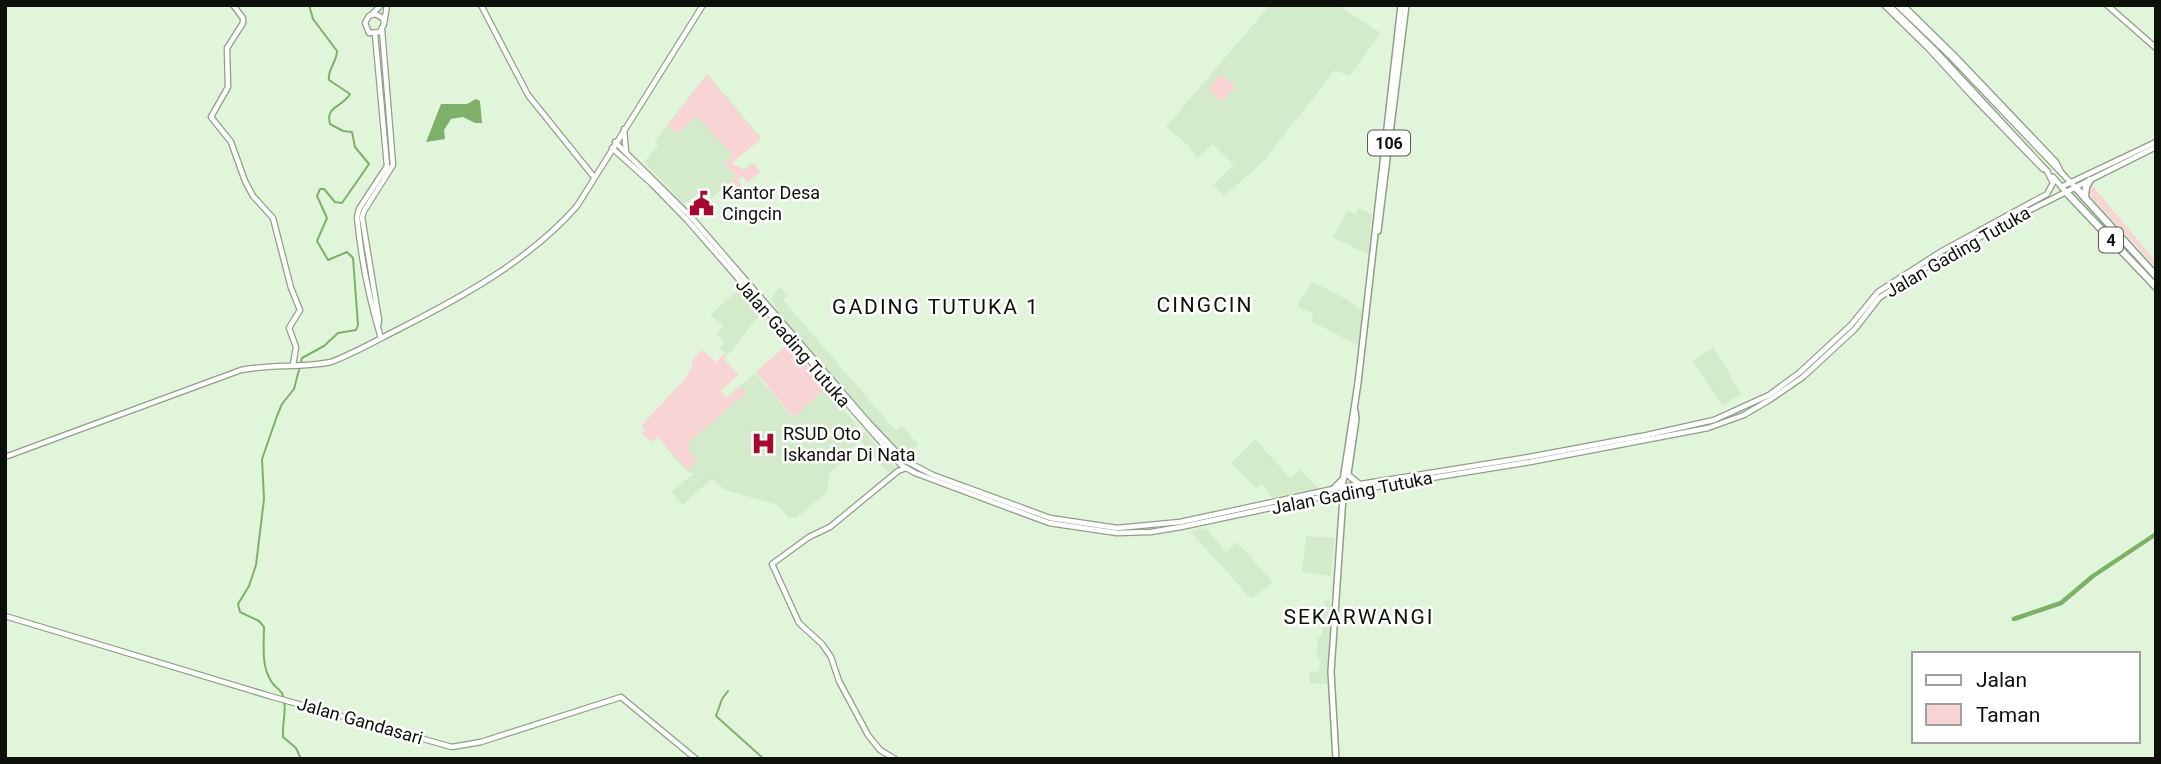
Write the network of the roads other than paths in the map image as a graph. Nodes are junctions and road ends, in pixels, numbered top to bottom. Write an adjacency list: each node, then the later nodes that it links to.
1 (233, 5): 32 (main road)
2 (381, 5): 11 (main road)
3 (387, 5): 12 (main road)
4 (481, 5): 23 (main road)
5 (703, 5): 16 (main road)
6 (1404, 5): 36 (main road, 106)
7 (1886, 5): 22 (main road)
8 (1897, 5): 15 (main road)
9 (1903, 5): 15 (main road)
10 (2107, 5): 14 (main road)
11 (372, 15): 12 (main road); 13 (main road)
12 (383, 27): 13 (main road); 28 (main road)
13 (375, 34): 28 (main road)
14 (2156, 48)
15 (1952, 56): 25 (main road)
16 (624, 129): 18 (main road); 20 (main road)
17 (2156, 142): 25 (main road, Jalan Gading Tutuka)
18 (614, 145): 20 (main road, Jalan Gading Tutuka); 21 (main road, Jalan Gading Tutuka); 23 (main road)
19 (2156, 148): 24 (main road, Jalan Gading Tutuka)
20 (626, 152): 21 (main road, Jalan Gading Tutuka)
21 (641, 170): 35 (main road, Jalan Gading Tutuka)
22 (2047, 171): 26 (main road); 33 (main road, Jalan Gading Tutuka)
23 (594, 177): 31 (main road)
24 (2090, 180): 25 (main road, Jalan Gading Tutuka); 27 (highway)
25 (2073, 185): 26 (main road, Jalan Gading Tutuka); 27 (highway, 4)
26 (2064, 190): 30 (highway, 4); 33 (main road, Jalan Gading Tutuka)
27 (2086, 199): 29 (highway, 4)
28 (361, 235): 31 (main road)
29 (2156, 276)
30 (2156, 288)
31 (381, 338): 32 (main road)
32 (295, 365): 34 (main road)
33 (1607, 446): 37 (main road, Jalan Gading Tutuka)
34 (5, 457)
35 (905, 464): 38 (main road, Jalan Gading Tutuka); 42 (main road)
36 (1346, 476): 37 (main road); 38 (main road); 39 (main road, 106)
37 (1357, 487): 39 (main road); 39 (main road, Jalan Gading Tutuka)
38 (1334, 492): 39 (main road); 39 (main road, Jalan Gading Tutuka)
39 (1344, 493): 43 (main road, 106)
40 (5, 617): 41 (main road, Jalan Gandasari)
41 (696, 759)
42 (895, 759)
43 (1336, 759)

